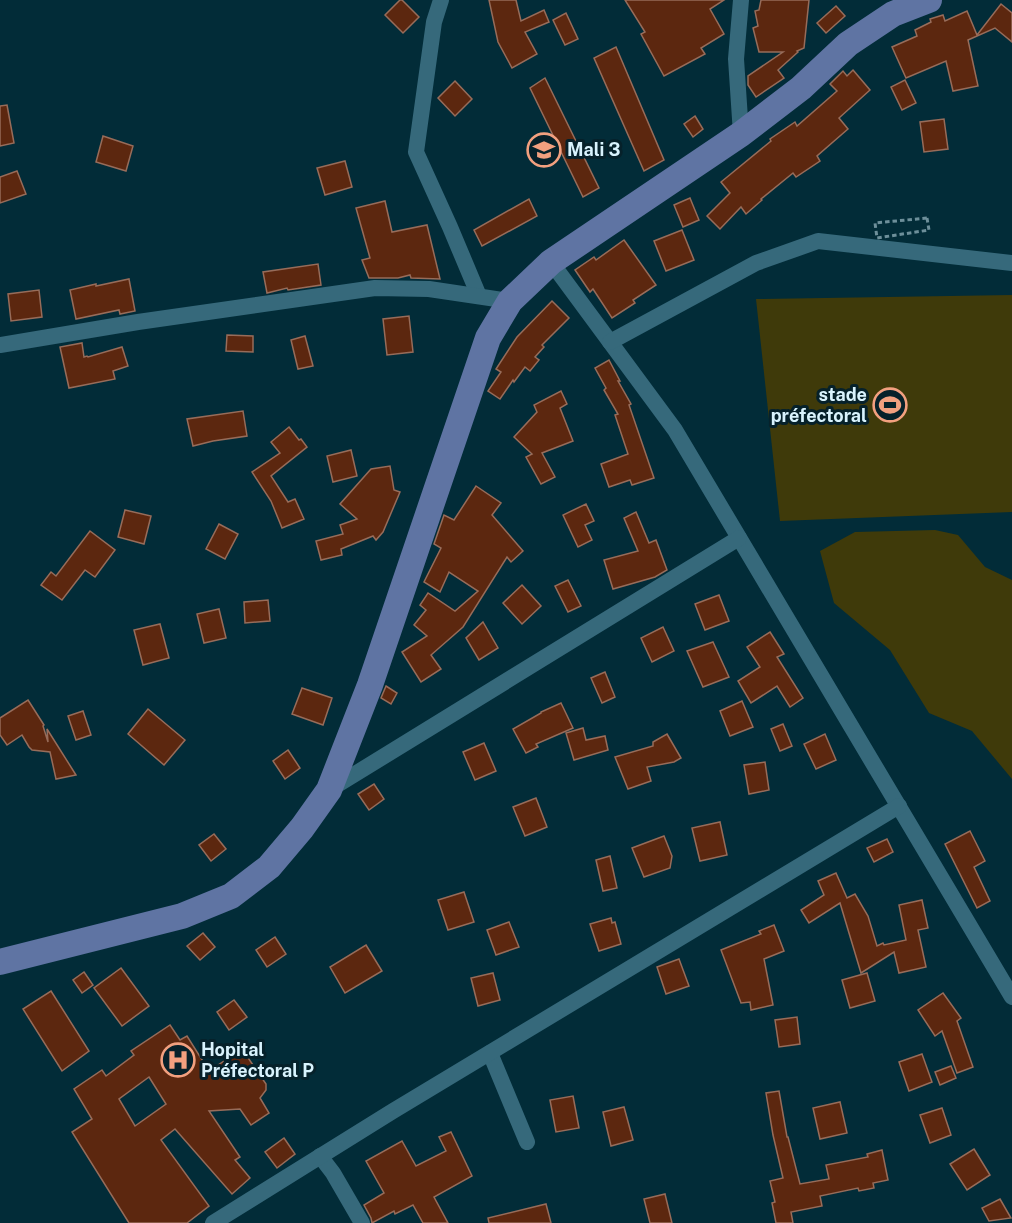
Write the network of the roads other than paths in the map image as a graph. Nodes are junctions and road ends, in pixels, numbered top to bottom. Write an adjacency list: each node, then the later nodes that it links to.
1 (441, 0): 7 (street)
2 (741, 0): 4 (street)
3 (929, 0): 4 (main road)
4 (741, 134): 5 (main road)
5 (551, 262): 8 (main road); 9 (street)
6 (1012, 263): 9 (street)
7 (479, 296): 8 (street); 10 (street)
8 (510, 301): 12 (main road)
9 (610, 342): 11 (street)
10 (0, 345)
11 (739, 538): 12 (street); 13 (street)
12 (329, 790): 14 (main road)
13 (899, 806): 15 (street); 16 (street)
14 (0, 962)
15 (1012, 997)
16 (490, 1053): 17 (street); 18 (street)
17 (527, 1143)
18 (320, 1156): 19 (street); 20 (street)
19 (213, 1223)
20 (362, 1223)

